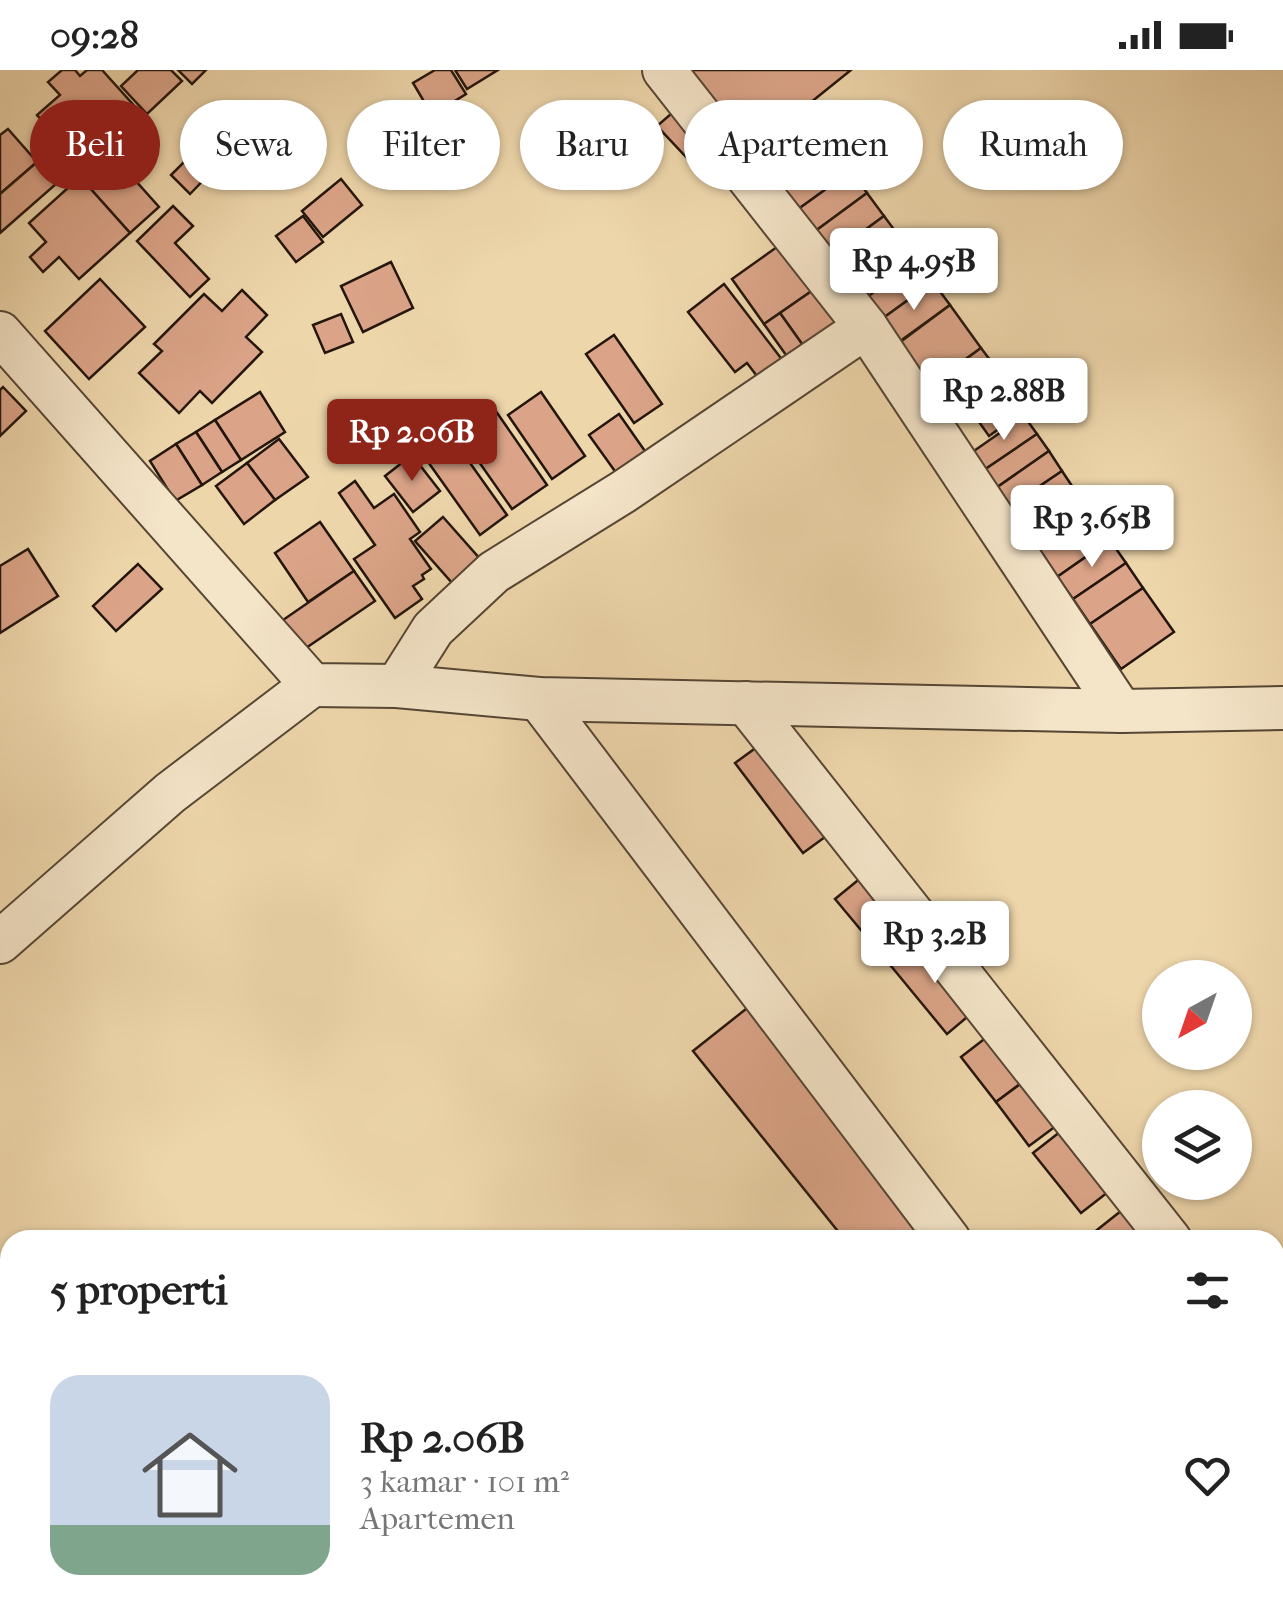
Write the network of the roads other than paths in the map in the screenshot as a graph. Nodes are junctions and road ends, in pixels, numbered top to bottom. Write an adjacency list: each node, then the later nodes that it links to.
1 (664, 70): 2 (street)
2 (866, 327): 5 (street); 9 (street)
3 (0, 333): 4 (street)
4 (312, 685): 5 (street); 10 (street)
5 (396, 686): 6 (street)
6 (539, 699): 7 (street); 11 (street)
7 (746, 702): 9 (street); 12 (street)
8 (1283, 708): 9 (street)
9 (1121, 711)
10 (0, 942)
11 (941, 1230)
12 (1162, 1230)

